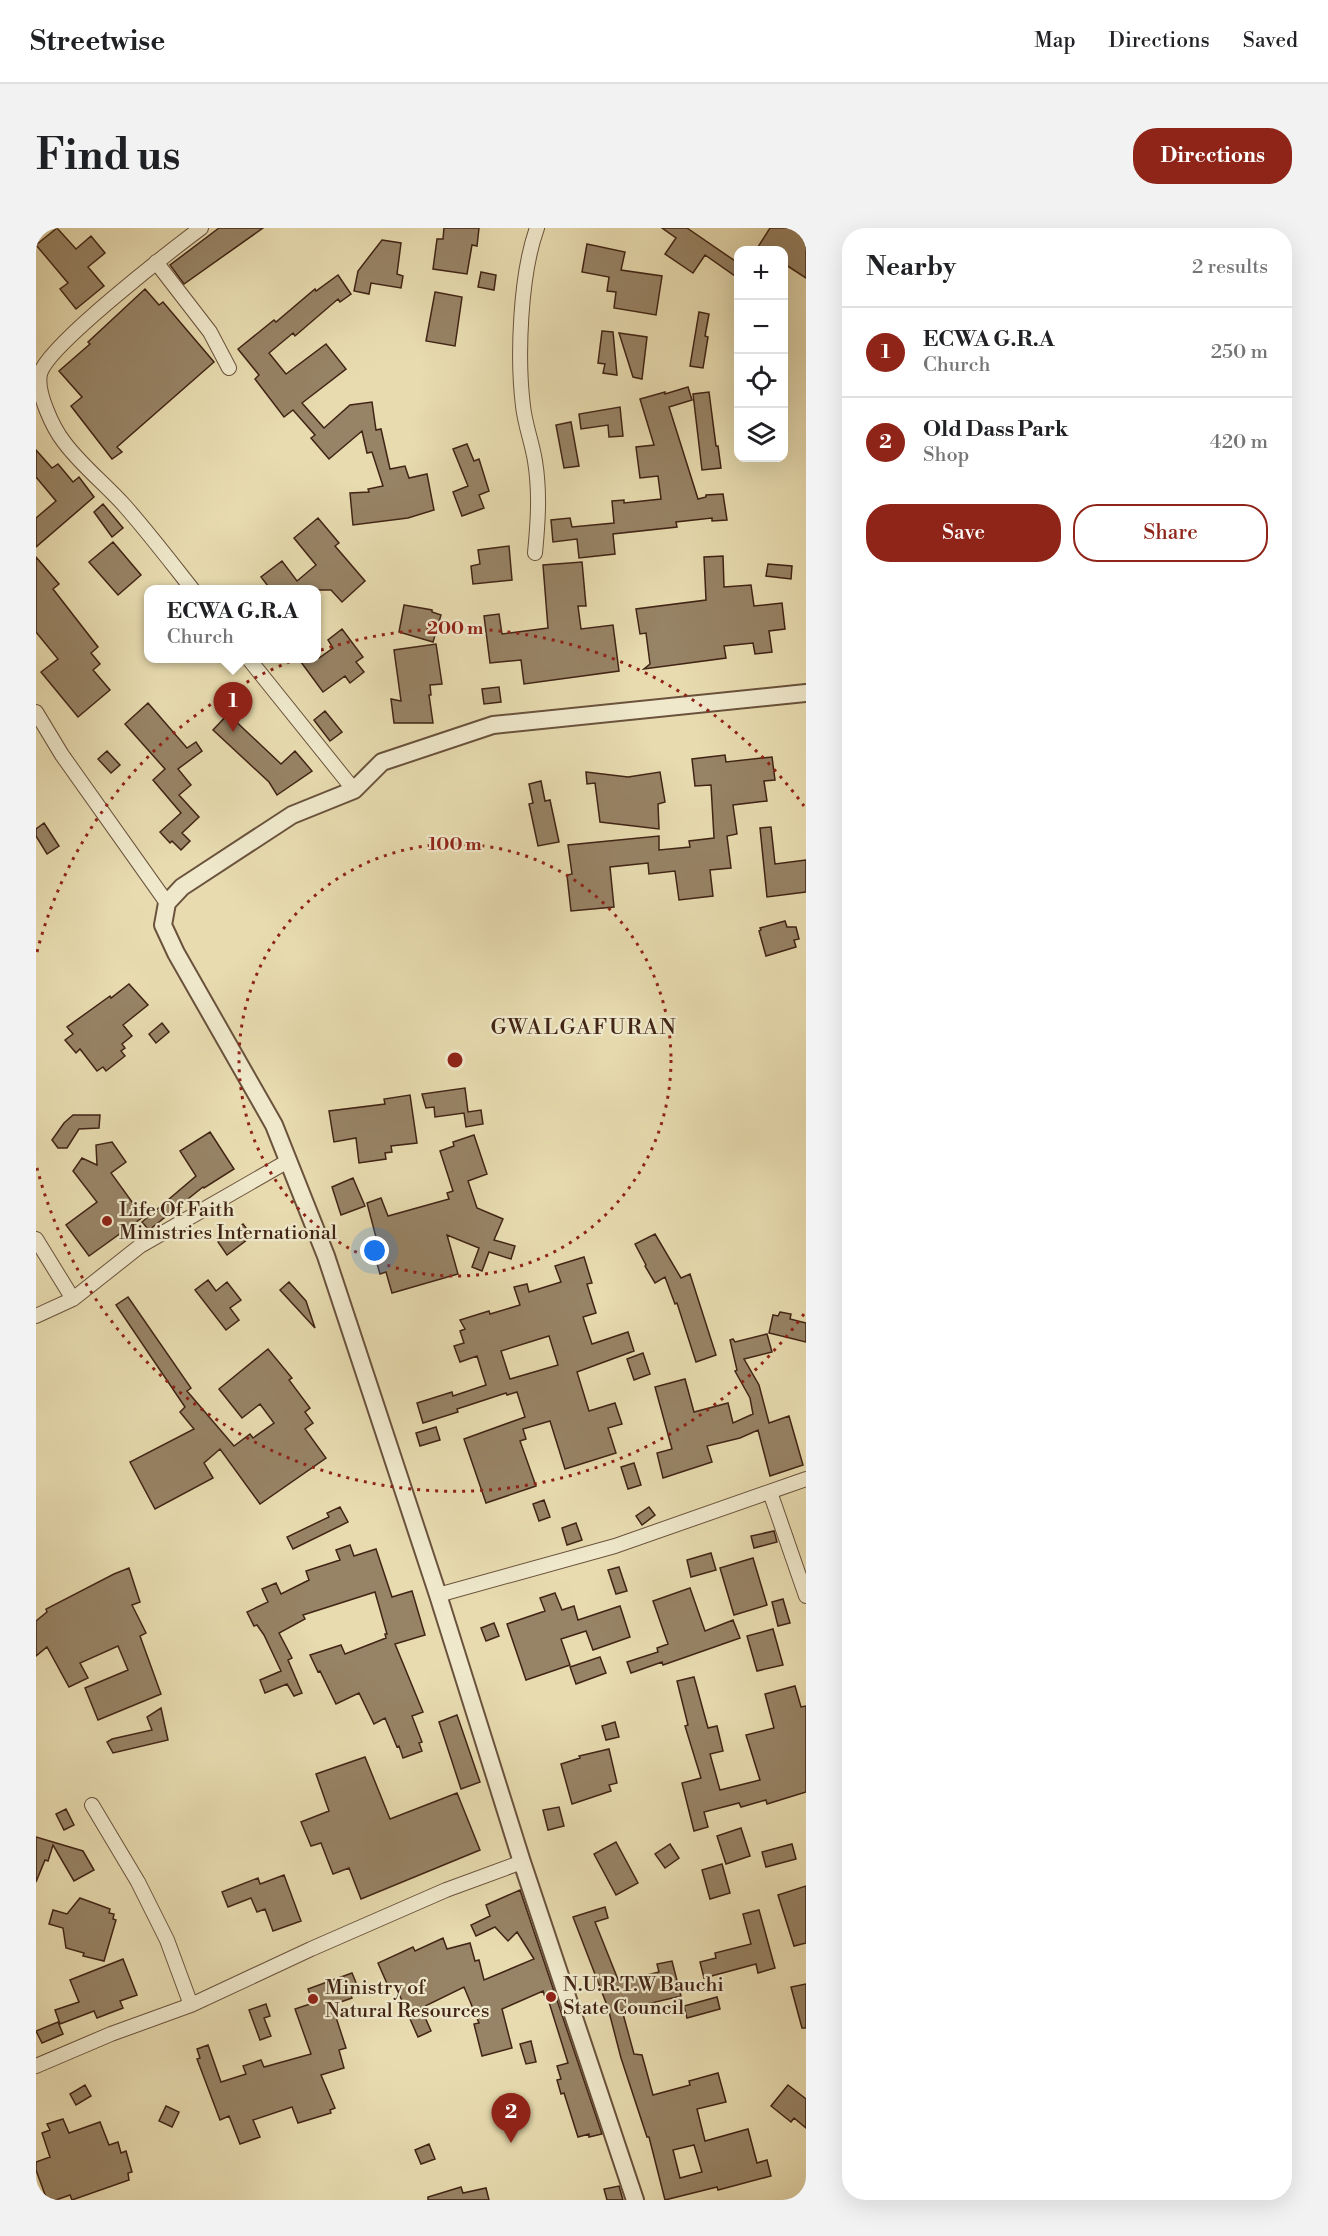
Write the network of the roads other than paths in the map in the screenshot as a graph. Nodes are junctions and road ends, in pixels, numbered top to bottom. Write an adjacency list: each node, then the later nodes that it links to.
1 (201, 228): 3 (street)
2 (537, 228): 5 (street)
3 (156, 262): 4 (street); 6 (street)
4 (229, 368)
5 (535, 553)
6 (189, 585)
7 (252, 663): 10 (street)
8 (806, 693): 10 (street)
9 (36, 712): 11 (street)
10 (354, 790): 11 (street)
11 (167, 903): 12 (street)
12 (288, 1161): 14 (street); 18 (street)
13 (36, 1239): 14 (street)
14 (73, 1299): 15 (street)
15 (36, 1316)
16 (806, 1479): 17 (street)
17 (770, 1492): 18 (street); 19 (street)
18 (438, 1595): 21 (street)
19 (806, 1596)
20 (92, 1805): 22 (street)
21 (522, 1863): 22 (street); 24 (street)
22 (191, 2005): 23 (street)
23 (36, 2066)
24 (635, 2200)

